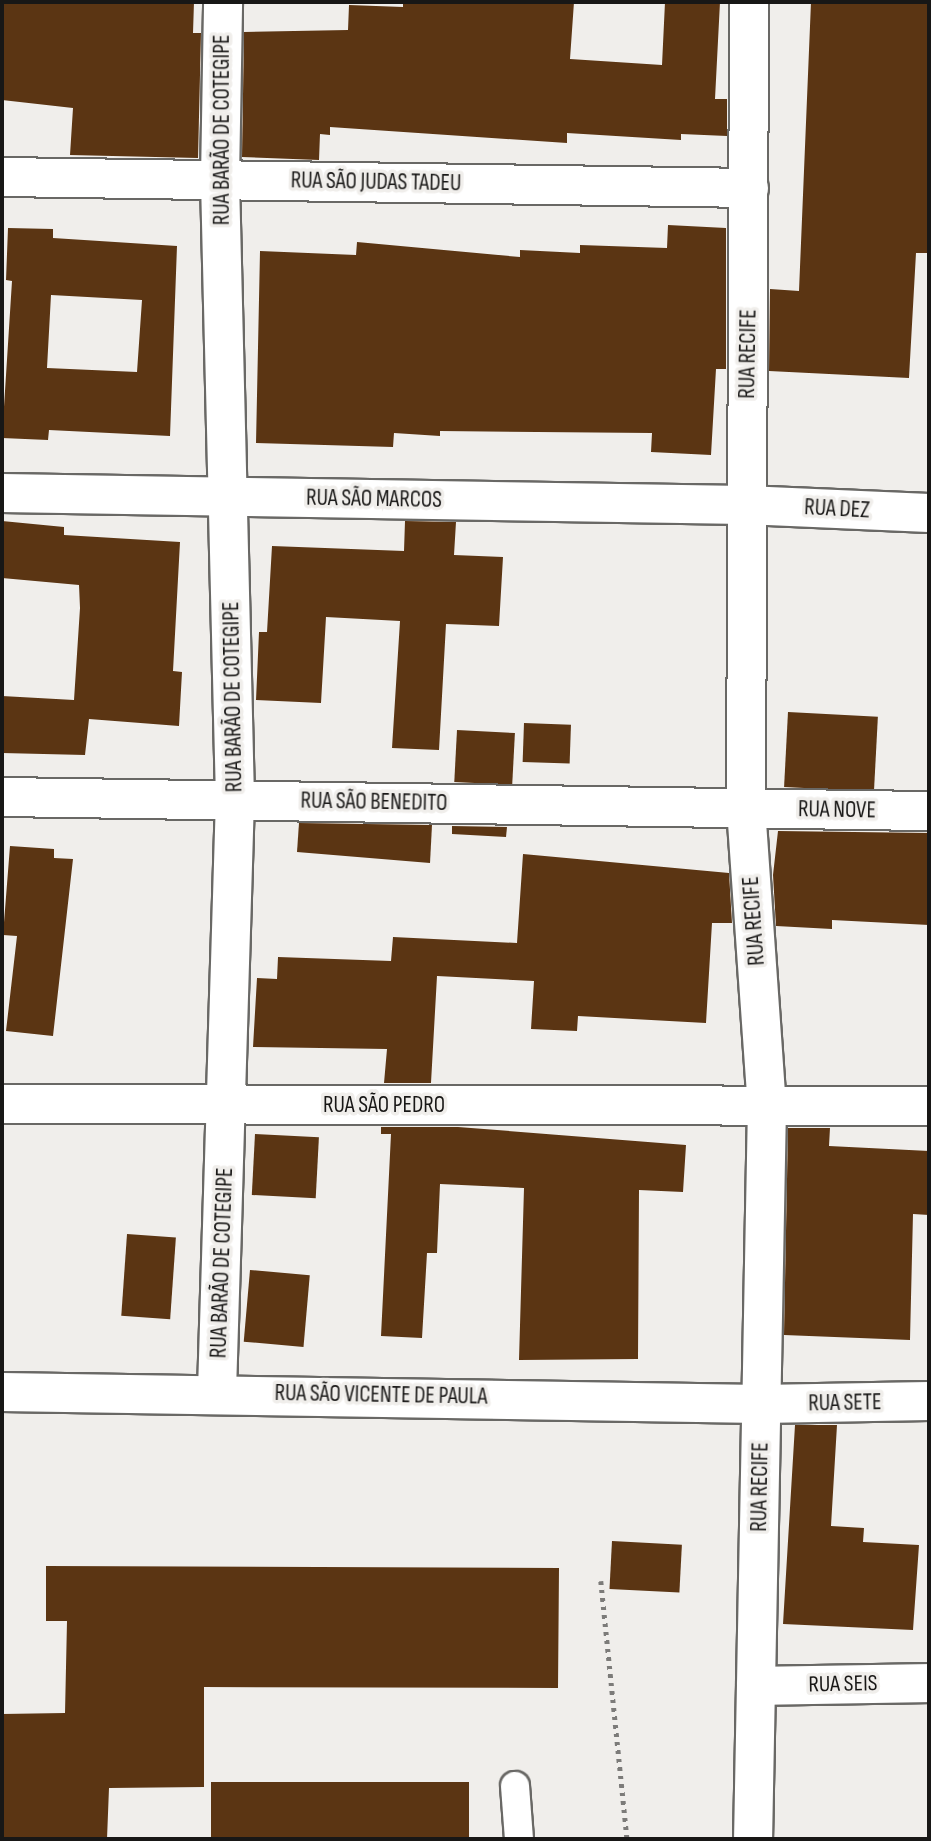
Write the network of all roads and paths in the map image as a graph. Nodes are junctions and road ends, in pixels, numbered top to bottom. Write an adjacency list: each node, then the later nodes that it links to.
1 (223, 2): 4 (street, RUA BARÃO DE COTEGIPE)
2 (749, 2): 5 (street, RUA RECIFE)
3 (2, 177): 4 (street, RUA SÃO JUDAS TADEU)
4 (220, 179): 5 (street, RUA SÃO JUDAS TADEU); 7 (street, RUA BARÃO DE COTEGIPE)
5 (750, 188): 8 (street, RUA RECIFE)
6 (2, 493): 7 (street, RUA SÃO MARCOS)
7 (229, 497): 8 (street, RUA SÃO MARCOS); 11 (street, RUA BARÃO DE COTEGIPE)
8 (745, 505): 9 (street, RUA DEZ); 12 (street, RUA RECIFE)
9 (929, 513)
10 (2, 797): 11 (street, RUA SÃO BENEDITO)
11 (235, 799): 12 (street, RUA SÃO BENEDITO); 15 (street, RUA BARÃO DE COTEGIPE)
12 (746, 808): 13 (street, RUA NOVE); 17 (street, RUA RECIFE)
13 (929, 811)
14 (2, 1104): 15 (street, RUA SÃO PEDRO)
15 (228, 1104): 17 (street, RUA SÃO PEDRO); 18 (street, RUA BARÃO DE COTEGIPE)
16 (929, 1105): 17 (street, RUA SÃO PEDRO)
17 (767, 1106): 21 (street, RUA RECIFE)
18 (217, 1391): 19 (street, RUA SÃO VICENTE DE PAULA); 21 (street, RUA SÃO VICENTE DE PAULA)
19 (2, 1392)
20 (929, 1401): 21 (street, RUA SETE)
21 (761, 1404): 24 (street, RUA RECIFE)
22 (601, 1581): 27 (path)
23 (929, 1683): 24 (street, RUA SEIS)
24 (756, 1686): 28 (street, RUA RECIFE)
25 (515, 1786): 26 (lane)
26 (519, 1839)
27 (627, 1839)
28 (753, 1839)

